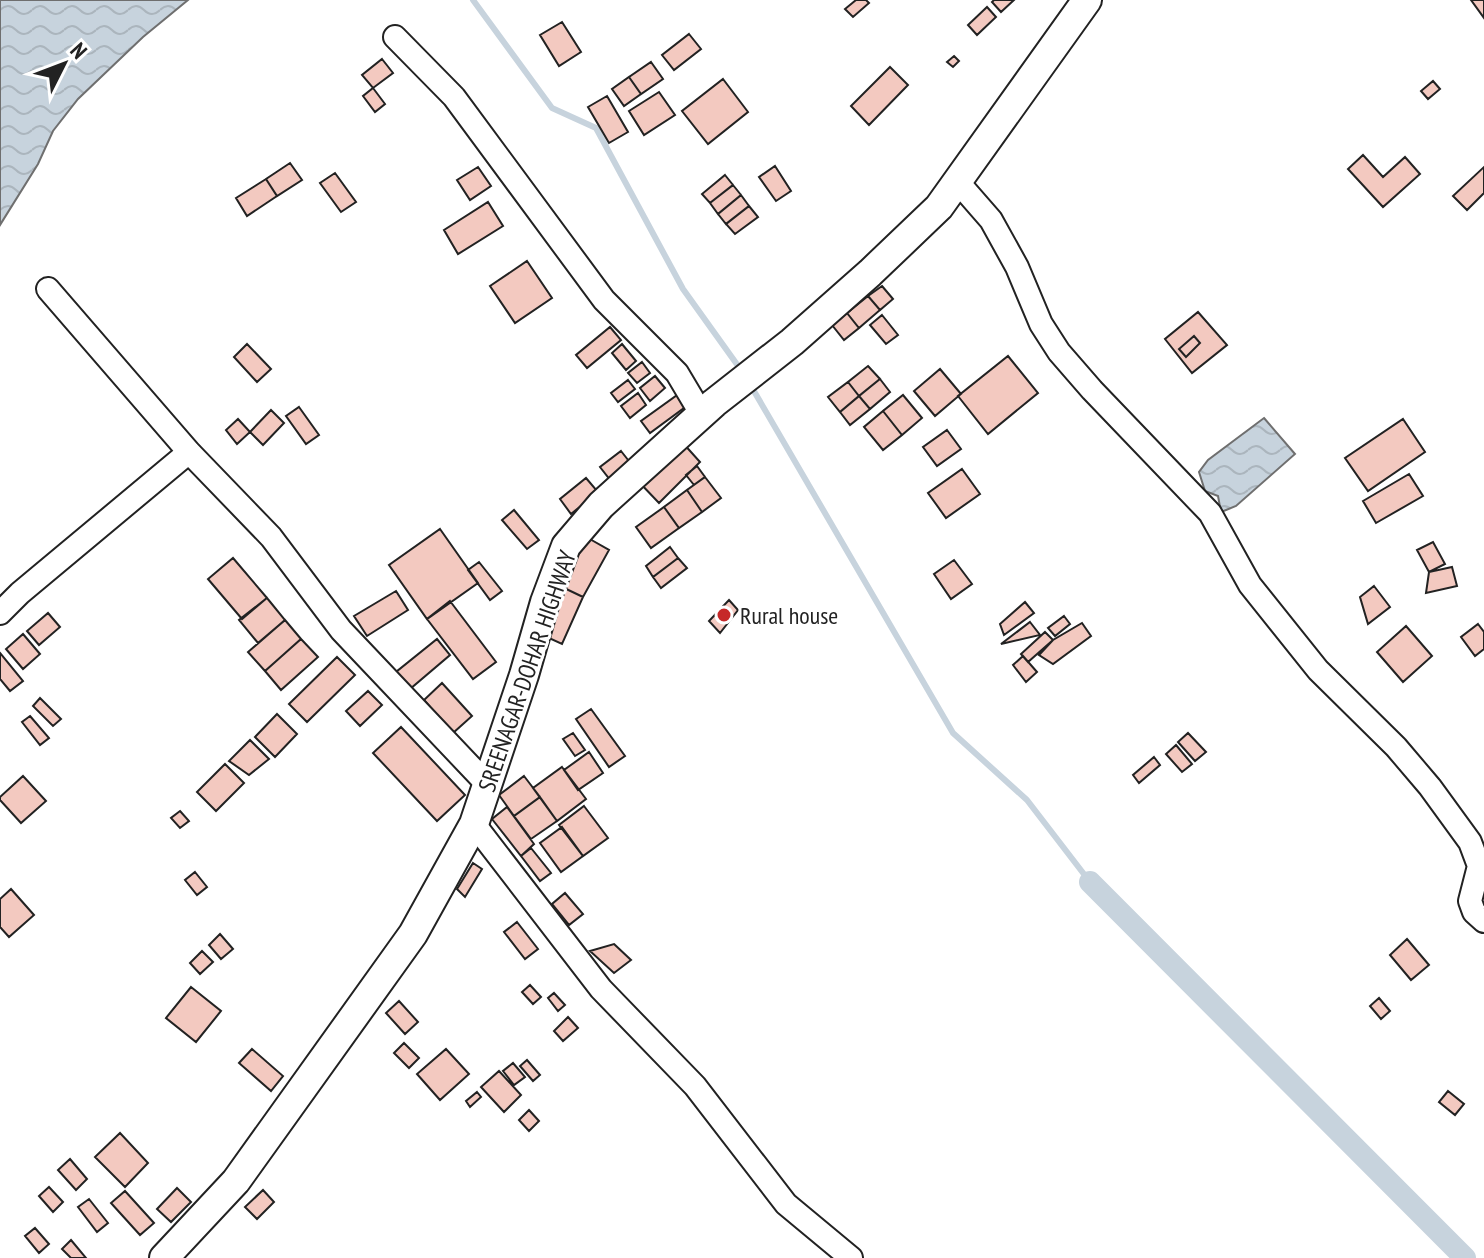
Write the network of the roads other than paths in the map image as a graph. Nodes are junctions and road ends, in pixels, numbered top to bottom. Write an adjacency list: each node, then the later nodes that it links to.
1 (1087, 0): 3 (main road, SREENAGAR-DOHAR HIGHWAY)
2 (395, 37): 5 (street)
3 (957, 181): 5 (main road, SREENAGAR-DOHAR HIGHWAY); 10 (street)
4 (48, 289): 6 (street)
5 (708, 409): 8 (main road, SREENAGAR-DOHAR HIGHWAY)
6 (189, 452): 7 (street); 8 (street)
7 (0, 613)
8 (487, 784): 9 (main road, SREENAGAR-DOHAR HIGHWAY)
9 (474, 824): 11 (main road, SREENAGAR-DOHAR HIGHWAY); 12 (street)
10 (1484, 921)
11 (164, 1258)
12 (851, 1258)

